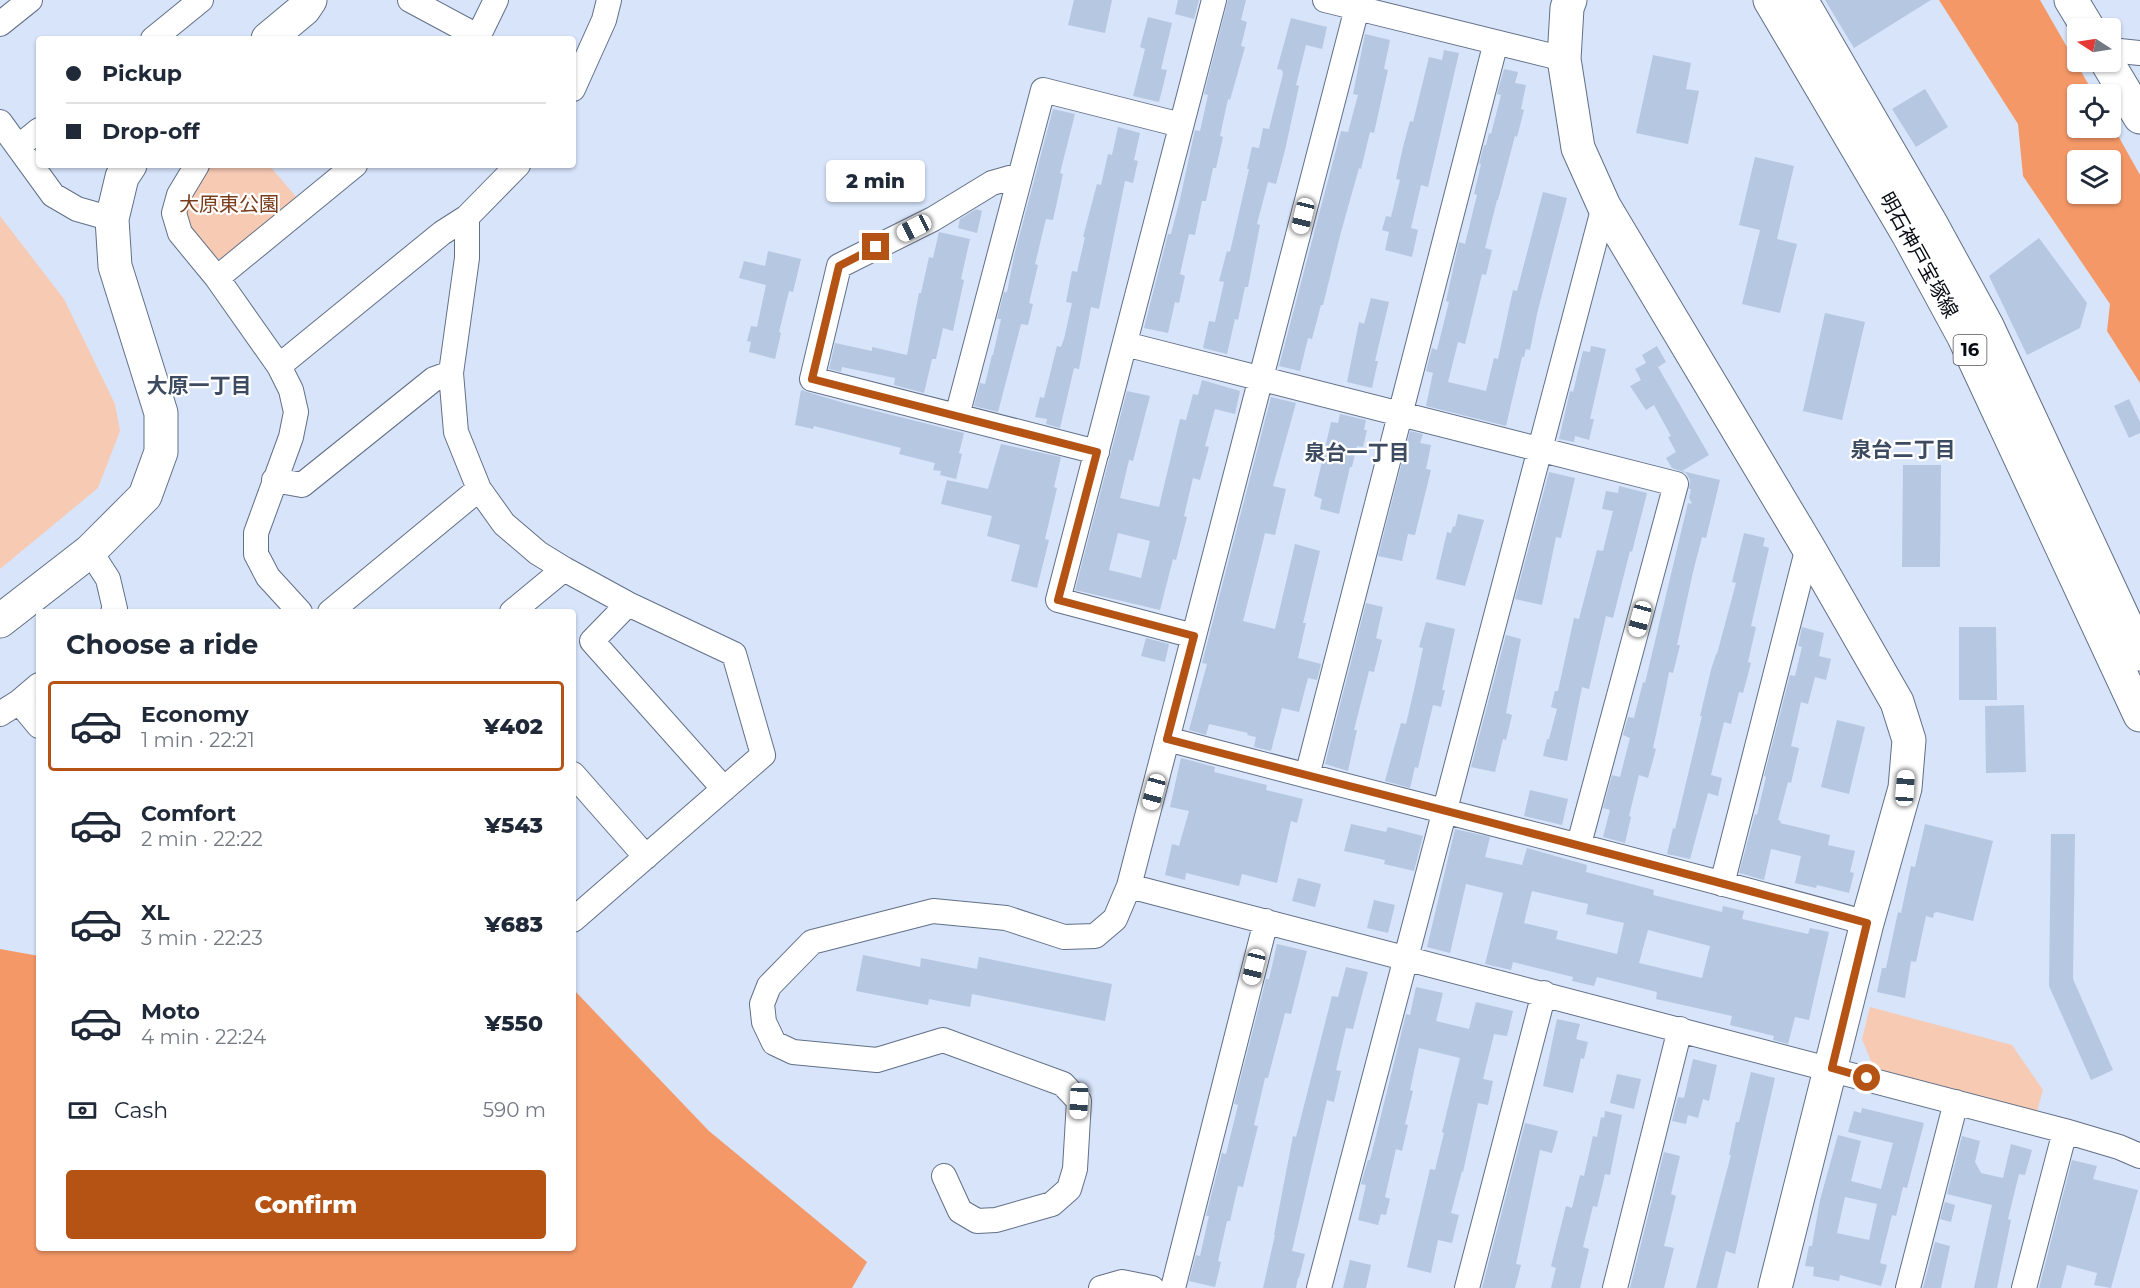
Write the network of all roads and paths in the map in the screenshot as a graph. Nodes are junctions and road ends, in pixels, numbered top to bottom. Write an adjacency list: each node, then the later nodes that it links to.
1 (30, 0): 15 (street)
2 (201, 0): 16 (street)
3 (310, 0): 17 (street)
4 (410, 0): 18 (street)
5 (496, 0): 19 (street)
6 (609, 0): 25 (street)
7 (1214, 0): 28 (street)
8 (1325, 0): 13 (street)
9 (1570, 0): 23 (street)
10 (1770, 0): 63 (street, 明石神戸宝塚線 / 16)
11 (1801, 0): 60 (street, 明石神戸宝塚線 / 16)
12 (2071, 0): 14 (street)
13 (1357, 8): 20 (street); 43 (street)
14 (2082, 18)
15 (0, 24)
16 (157, 36)
17 (272, 36)
18 (474, 36)
19 (479, 36)
20 (1496, 42): 23 (street); 44 (street)
21 (2121, 51): 22 (street)
22 (2140, 53)
23 (1564, 59): 36 (street)
24 (2113, 72): 26 (street)
25 (576, 82)
26 (2140, 117)
27 (0, 122): 30 (street)
28 (1181, 125): 35 (street); 40 (street)
29 (36, 132): 30 (street)
30 (18, 147): 38 (street)
31 (128, 168): 38 (street)
32 (194, 168): 39 (street)
33 (352, 168): 39 (street)
34 (515, 168): 37 (street)
35 (1020, 175): 45 (street); 45 (street)
36 (1604, 206): 46 (street); 50 (street)
37 (467, 217): 41 (street); 42 (street)
38 (112, 219): 51 (street)
39 (217, 278): 41 (street)
40 (1125, 344): 43 (street); 47 (street)
41 (279, 366): 48 (street)
42 (451, 373): 48 (street); 49 (street)
43 (1261, 379): 44 (street); 59 (street)
44 (1400, 414): 46 (street); 66 (street)
45 (957, 416): 47 (street)
46 (1540, 450): 69 (street); 70 (street)
47 (1097, 452): 59 (street)
48 (274, 480): 55 (street)
49 (479, 489): 52 (street); 56 (street)
50 (1808, 547): 72 (street); 76 (street)
51 (90, 551): 54 (street); 58 (street)
52 (564, 569): 53 (street); 57 (street)
53 (628, 604): 68 (street); 68 (street)
54 (115, 609)
55 (297, 609)
56 (334, 609)
57 (516, 609)
58 (0, 621)
59 (1194, 636): 65 (street)
60 (2140, 654)
61 (36, 687): 62 (street)
62 (9, 708): 64 (street)
63 (2140, 715)
64 (36, 724)
65 (1167, 739): 66 (street); 73 (street)
66 (1307, 776): 69 (street)
67 (576, 777): 71 (street)
68 (724, 789): 71 (street)
69 (1445, 812): 70 (street); 77 (street)
70 (1579, 844): 72 (street)
71 (646, 857): 74 (street)
72 (1722, 884): 76 (street)
73 (1130, 886): 75 (street); 84 (street)
74 (576, 917)
75 (1266, 921): 77 (street); 87 (street)
76 (1867, 923): 80 (street)
77 (1406, 958): 78 (street); 88 (street)
78 (1544, 993): 79 (street); 89 (street)
79 (1680, 1029): 80 (street); 90 (street)
80 (1832, 1068): 81 (street); 91 (street)
81 (1956, 1102): 82 (street); 92 (street)
82 (2065, 1131): 83 (street); 93 (street)
83 (2140, 1156)
84 (944, 1176)
85 (1101, 1288): 86 (street)
86 (1152, 1288)
87 (1173, 1288)
88 (1319, 1288)
89 (1467, 1288)
90 (1615, 1288)
91 (1775, 1288)
92 (1908, 1288)
93 (2024, 1288)

